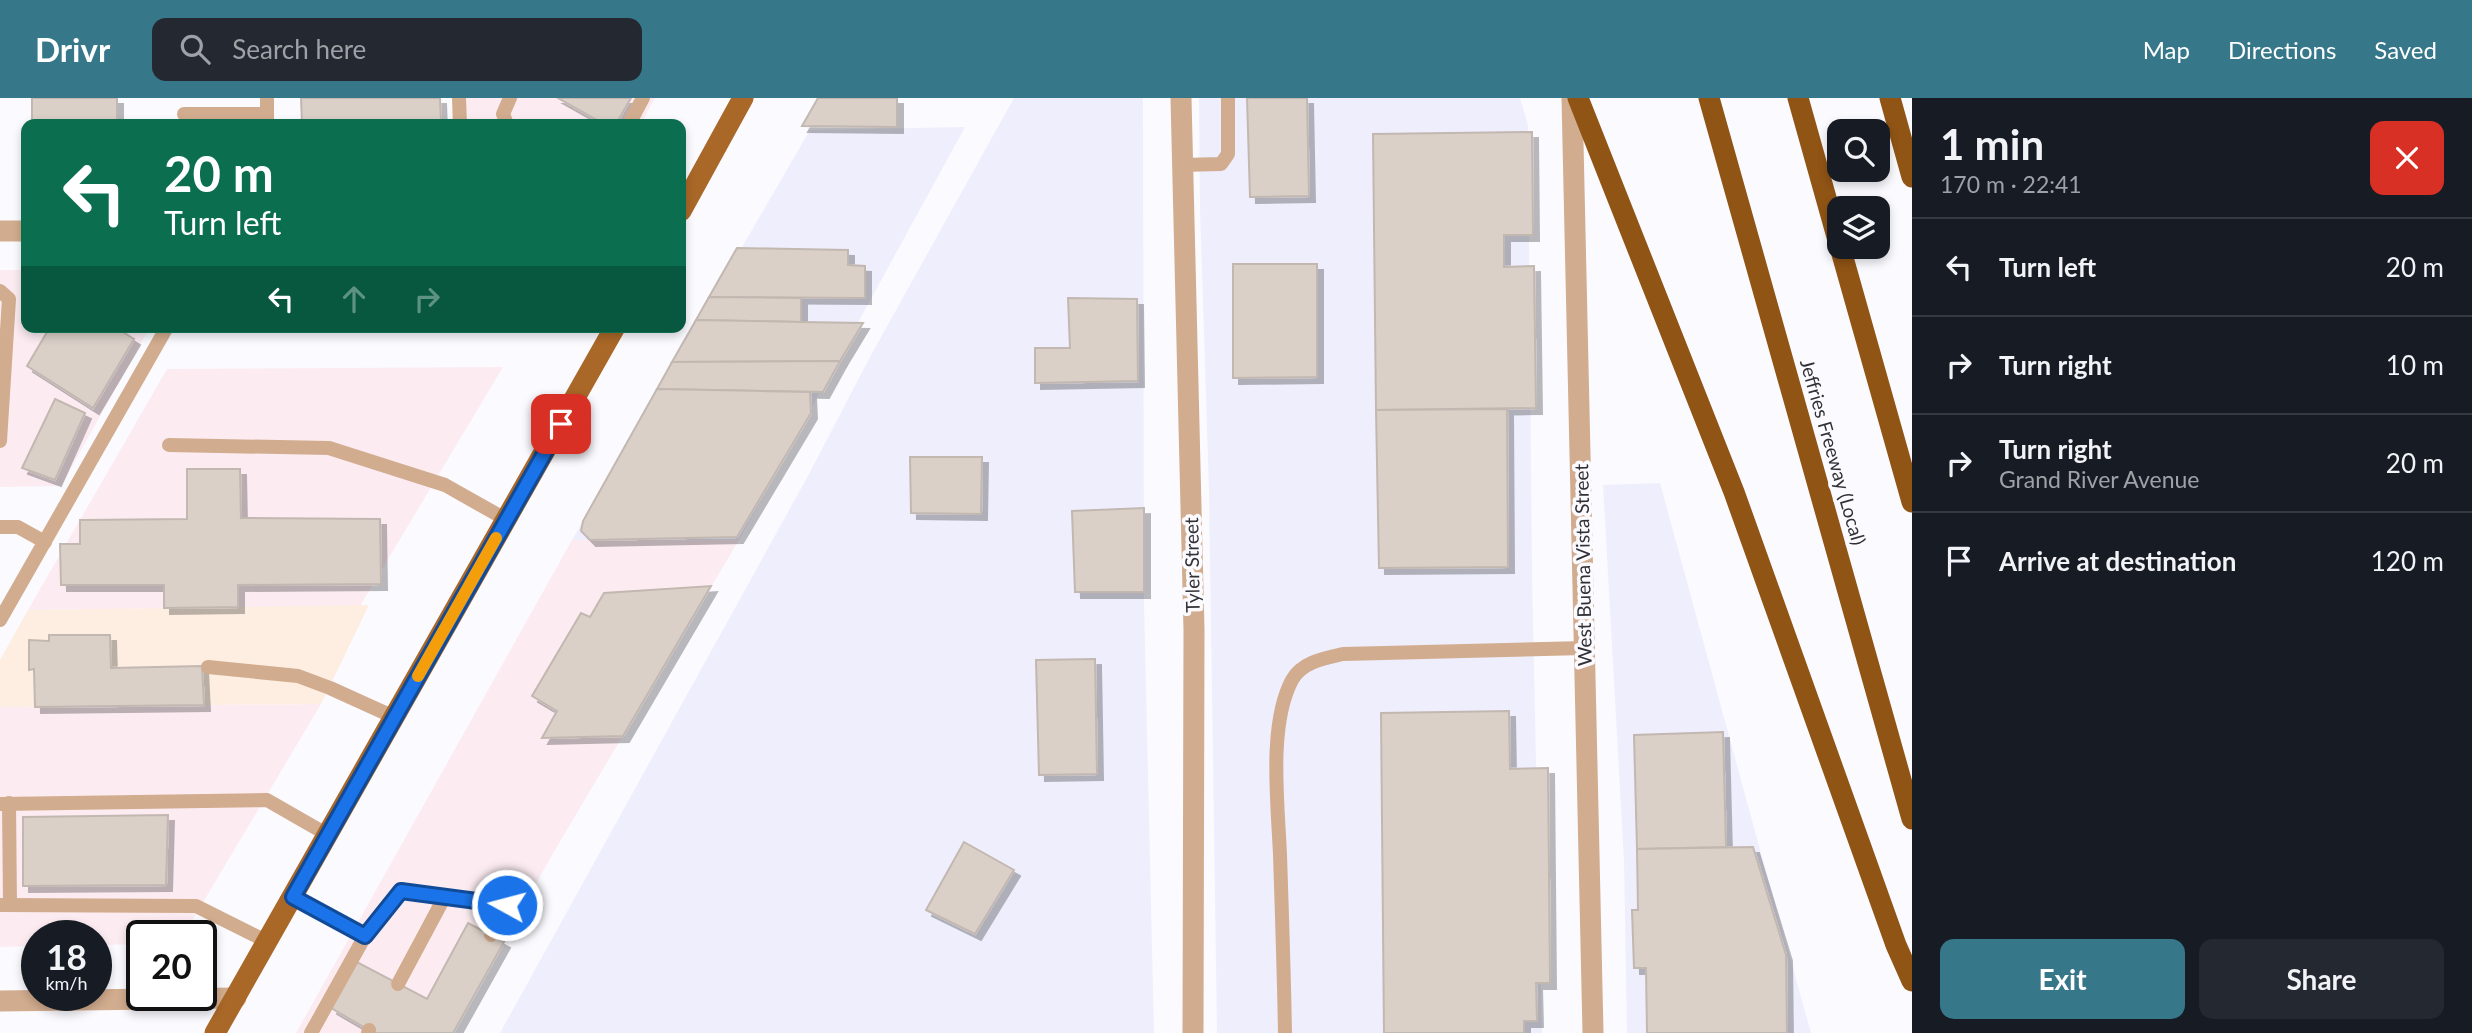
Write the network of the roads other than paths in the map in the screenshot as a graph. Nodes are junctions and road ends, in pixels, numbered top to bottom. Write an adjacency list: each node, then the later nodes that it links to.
1 (267, 98): 14 (lane)
2 (459, 98): 15 (lane)
3 (510, 98): 16 (lane)
4 (643, 98): 17 (lane)
5 (743, 98): 21 (main road)
6 (1181, 98): 18 (street, Tyler Street)
7 (1228, 98): 18 (lane)
8 (1572, 98): 35 (street, West Buena Vista Street)
9 (1578, 98): 47 (highway)
10 (1709, 98): 39 (highway, Jeffries Freeway (Local))
11 (1798, 98): 20 (highway)
12 (1890, 98): 19 (highway)
13 (184, 114): 14 (lane)
14 (267, 119)
15 (460, 119)
16 (506, 119)
17 (632, 119)
18 (1182, 165): 53 (street, Tyler Street)
19 (1912, 177)
20 (1827, 200)
21 (686, 202)
22 (0, 231): 23 (street)
23 (21, 231)
24 (1844, 259): 30 (highway)
25 (0, 291): 28 (lane)
26 (164, 333): 33 (lane)
27 (612, 333): 31 (main road)
28 (0, 441)
29 (169, 446): 31 (lane)
30 (1912, 502)
31 (507, 520): 37 (main road)
32 (0, 527): 33 (lane)
33 (45, 542): 34 (lane)
34 (0, 620)
35 (1584, 648): 54 (lane); 55 (street, West Buena Vista Street)
36 (208, 667): 37 (lane)
37 (394, 717): 40 (main road)
38 (5, 804): 40 (lane); 43 (lane)
39 (1912, 819)
40 (328, 835): 41 (main road)
41 (293, 897): 45 (lane); 46 (main road)
42 (444, 898): 44 (lane); 45 (lane); 48 (lane)
43 (5, 905): 46 (lane)
44 (491, 935)
45 (365, 936): 52 (lane)
46 (268, 942): 49 (main road)
47 (1912, 981)
48 (398, 984)
49 (236, 998): 50 (street); 51 (main road)
50 (0, 1001)
51 (215, 1033)
52 (311, 1033)
53 (1194, 1033)
54 (1286, 1033)
55 (1593, 1033)

